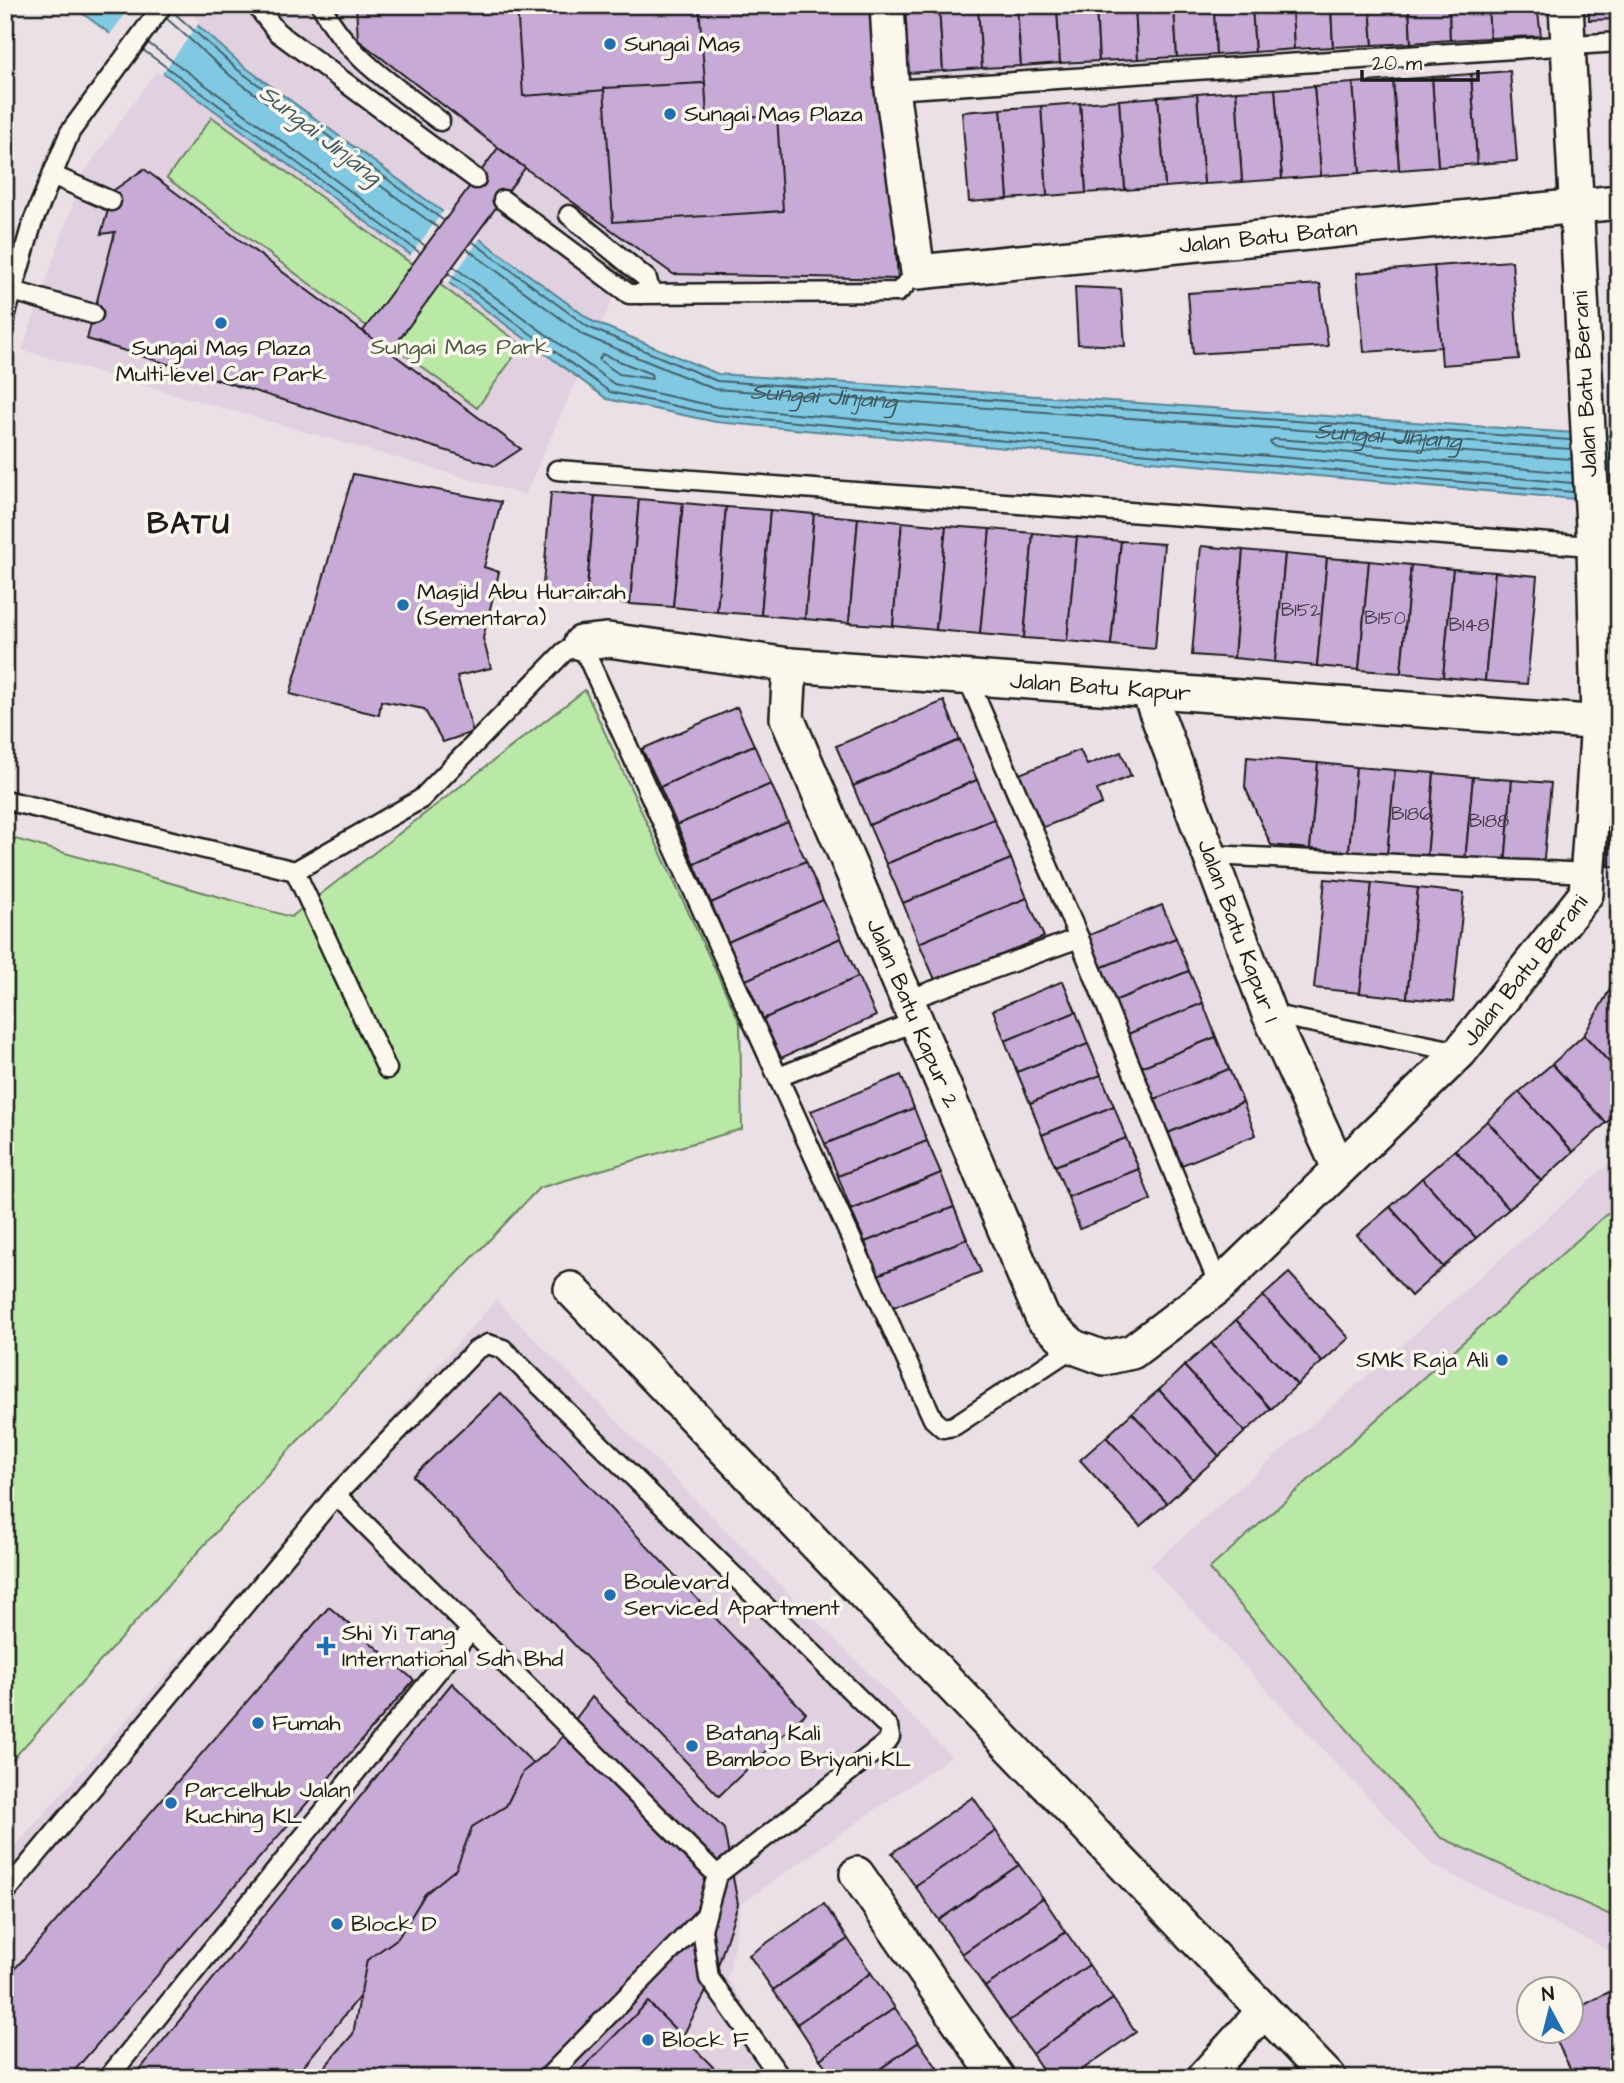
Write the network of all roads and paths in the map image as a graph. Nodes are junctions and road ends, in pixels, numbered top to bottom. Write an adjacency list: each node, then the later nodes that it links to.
1 (163, 5): 10 (lane)
2 (256, 5): 11 (lane)
3 (321, 5): 9 (lane)
4 (887, 5): 8 (street)
5 (1566, 5): 7 (street, Jalan Batu Berani)
6 (1619, 42): 7 (lane)
7 (1568, 45): 8 (lane); 15 (street, Jalan Batu Berani)
8 (892, 90): 17 (street)
9 (440, 121)
10 (52, 175): 13 (lane); 18 (lane)
11 (476, 179)
12 (503, 200): 19 (lane)
13 (111, 201)
14 (1619, 202): 15 (street, Jalan Batu Batan)
15 (1576, 204): 17 (street, Jalan Batu Batan); 23 (street, Jalan Batu Berani)
16 (569, 215): 19 (lane)
17 (918, 272): 19 (lane)
18 (13, 291): 20 (lane); 21 (lane)
19 (641, 294)
20 (93, 314)
21 (5, 317)
22 (557, 470): 23 (lane)
23 (1607, 547): 28 (street, Jalan Batu Berani)
24 (581, 643): 25 (street, Jalan Batu Kapur); 31 (lane); 38 (lane)
25 (790, 664): 26 (street, Jalan Batu Kapur); 34 (street, Jalan Batu Kapur 2)
26 (967, 677): 27 (street, Jalan Batu Kapur); 33 (lane)
27 (1148, 690): 28 (street, Jalan Batu Kapur); 30 (street, Jalan Batu Kapur 1)
28 (1608, 723): 32 (street, Jalan Batu Berani)
29 (5, 800): 31 (lane)
30 (1210, 855): 32 (lane); 35 (street, Jalan Batu Kapur 1)
31 (295, 871): 37 (lane)
32 (1588, 873): 36 (street, Jalan Batu Berani)
33 (1079, 938): 34 (lane); 40 (lane)
34 (911, 1011): 38 (lane); 42 (street, Jalan Batu Kapur 2)
35 (1269, 1014): 36 (lane); 39 (street, Jalan Batu Kapur 1)
36 (1460, 1052): 39 (street, Jalan Batu Berani)
37 (387, 1069)
38 (779, 1077): 42 (lane)
39 (1339, 1168): 40 (street, Jalan Batu Berani)
40 (1219, 1286): 42 (street, Jalan Batu Berani)
41 (571, 1289): 49 (street)
42 (1074, 1347)
43 (336, 1495): 44 (lane); 46 (lane); 47 (lane)
44 (470, 1631): 46 (lane); 51 (lane)
45 (857, 1874): 53 (street)
46 (717, 1875): 48 (lane)
47 (5, 1893)
48 (706, 1915): 50 (lane); 52 (lane)
49 (1264, 2011): 54 (street); 55 (street)
50 (779, 2077)
51 (108, 2078)
52 (547, 2078)
53 (998, 2078)
54 (1203, 2078)
55 (1329, 2078)

